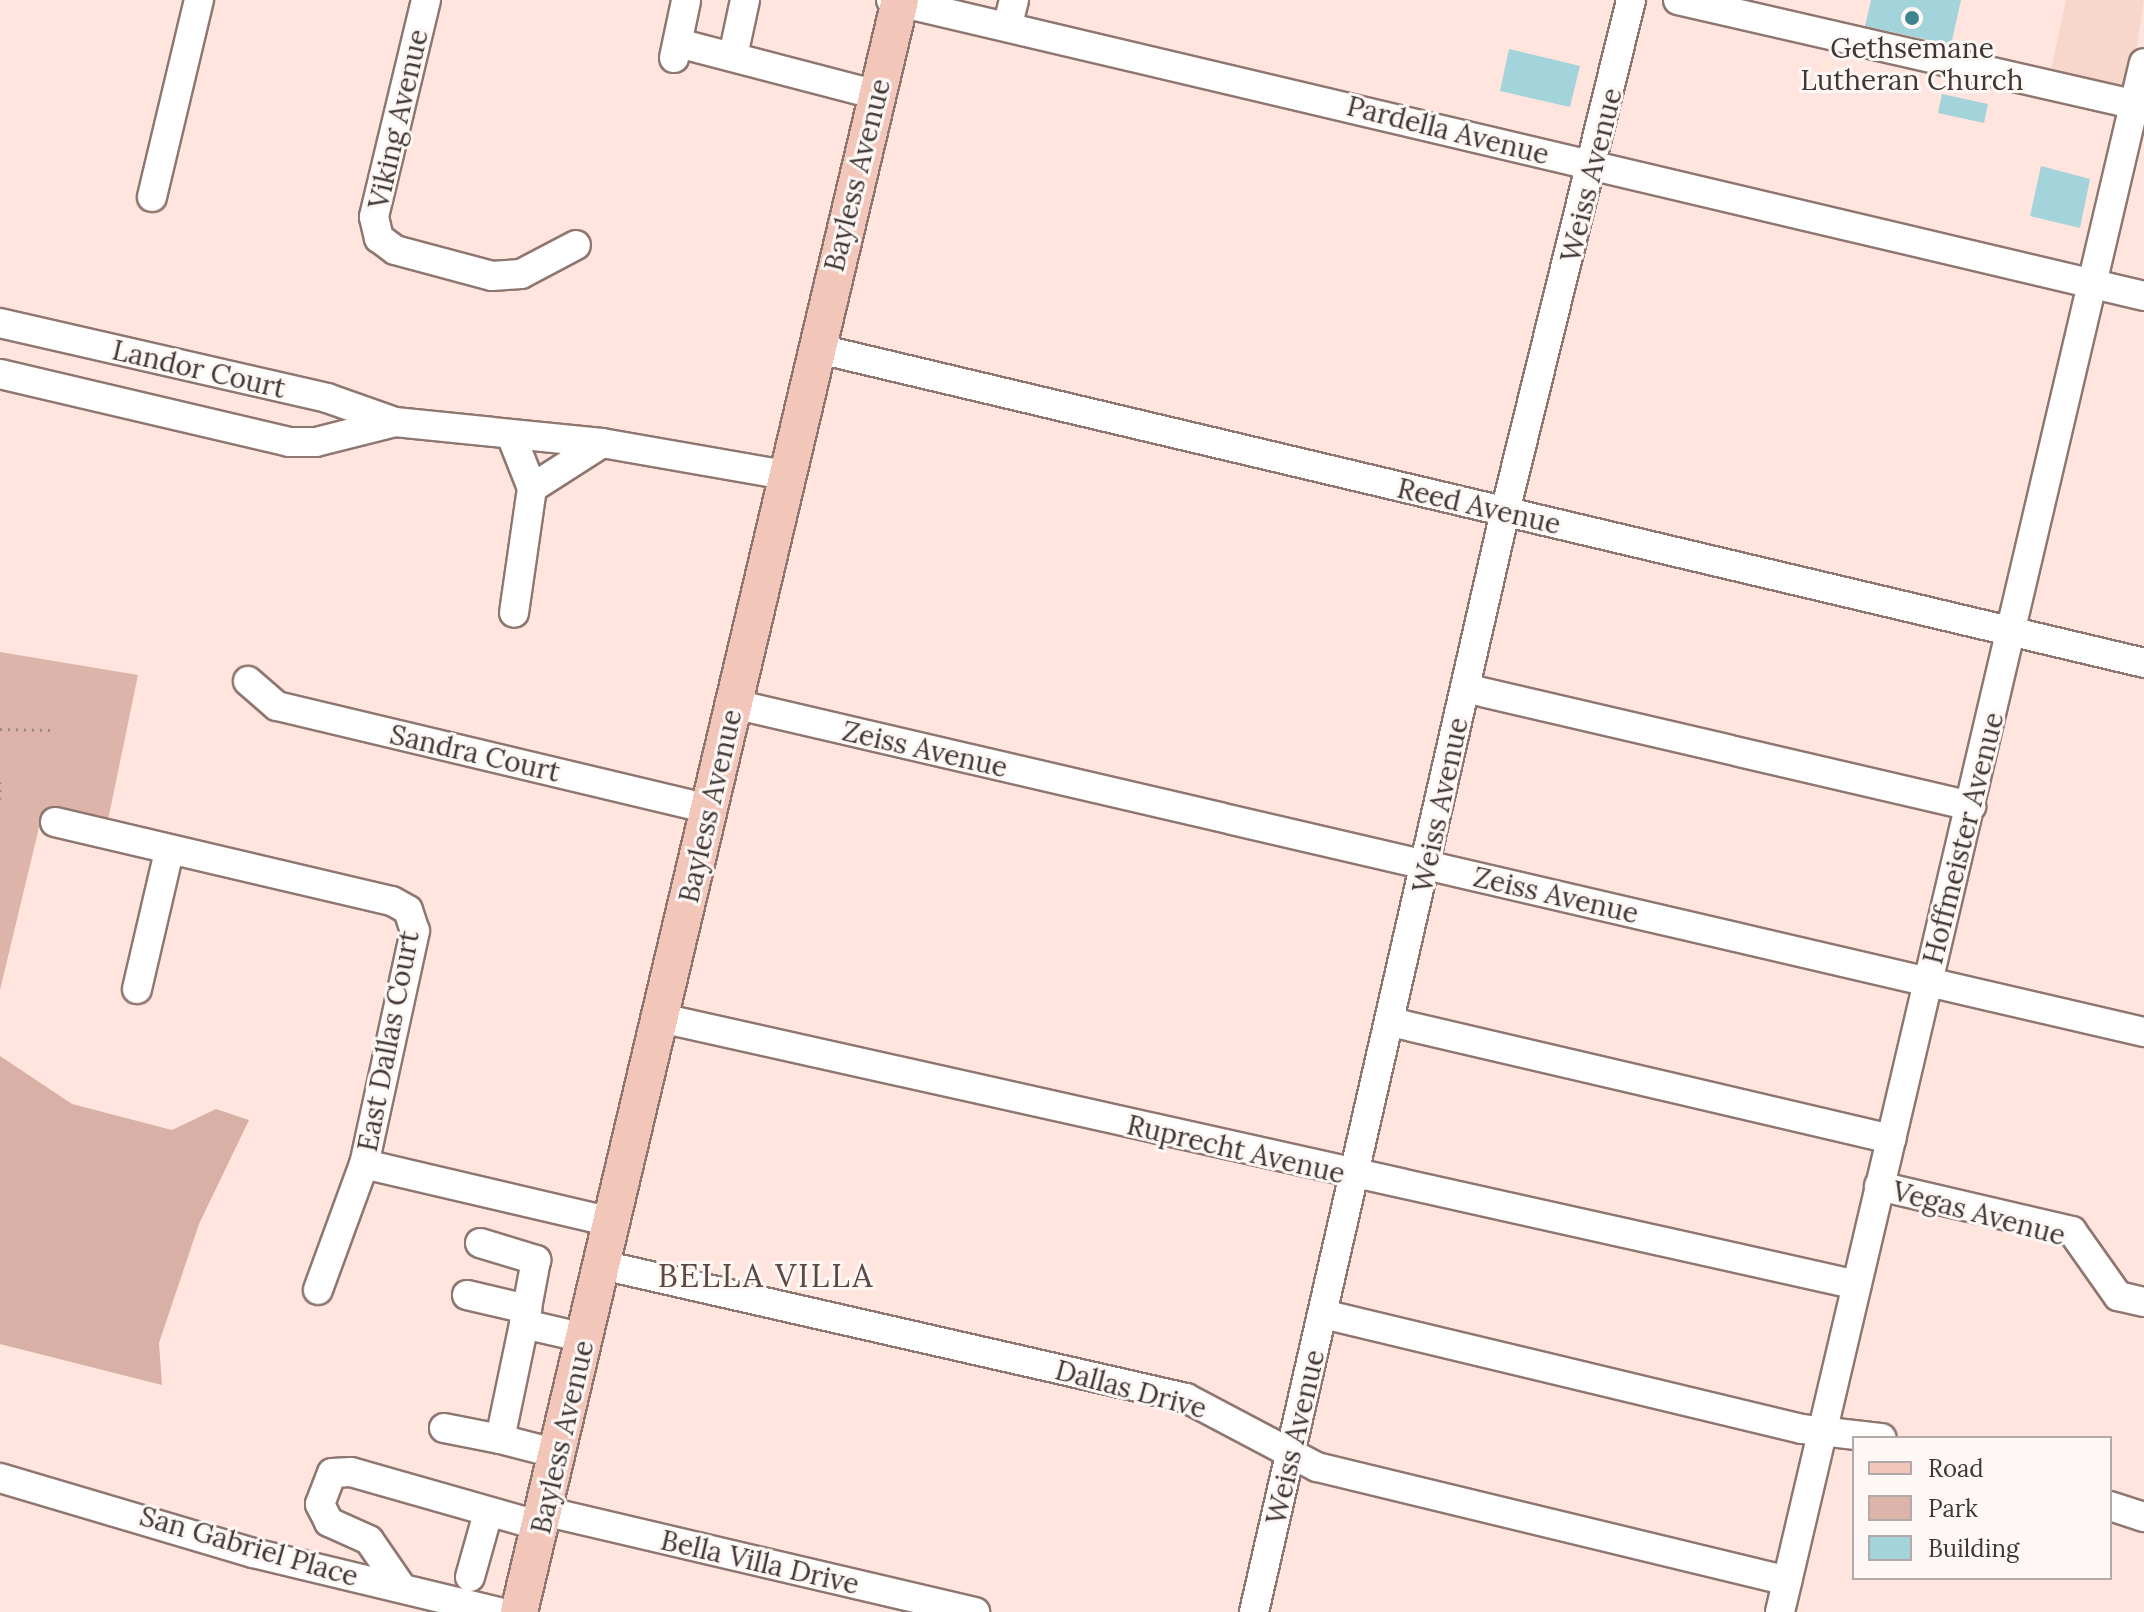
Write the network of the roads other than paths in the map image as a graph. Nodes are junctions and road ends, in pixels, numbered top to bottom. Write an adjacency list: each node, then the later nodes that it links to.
1 (199, 0): 15 (street)
2 (426, 0): 16 (street, Viking Avenue)
3 (745, 0): 10 (street)
4 (1631, 0): 14 (street, Weiss Avenue)
5 (1678, 0): 8 (street)
6 (686, 1): 10 (street)
7 (897, 1): 9 (street, Pardella Avenue); 12 (main road, Bayless Avenue)
8 (1734, 7): 13 (street)
9 (1011, 12): 14 (street, Pardella Avenue)
10 (733, 56): 12 (street)
11 (2144, 63): 13 (street, Hoffmeister Avenue)
12 (877, 95): 20 (main road, Bayless Avenue)
13 (2137, 111): 17 (street, Hoffmeister Avenue)
14 (1595, 166): 17 (street, Pardella Avenue); 27 (street, Weiss Avenue)
15 (152, 197)
16 (576, 245)
17 (2095, 285): 18 (street, Pardella Avenue); 29 (street, Hoffmeister Avenue)
18 (2144, 296)
19 (0, 323): 22 (street, Landor Court)
20 (815, 348): 25 (main road, Bayless Avenue); 27 (street, Reed Avenue)
21 (0, 374): 22 (street, Landor Court)
22 (395, 422): 23 (street, Landor Court)
23 (511, 435): 24 (street, Landor Court); 26 (street)
24 (602, 443): 25 (street, Landor Court); 26 (street)
25 (785, 475): 33 (main road, Bayless Avenue)
26 (532, 488): 28 (street)
27 (1505, 512): 29 (street, Reed Avenue); 32 (street, Weiss Avenue)
28 (514, 613)
29 (2012, 634): 30 (street, Reed Avenue); 34 (street, Hoffmeister Avenue)
30 (2144, 663)
31 (248, 681): 35 (street, Sandra Court)
32 (1465, 688): 34 (street); 38 (street, Weiss Avenue)
33 (734, 704): 35 (main road, Bayless Avenue); 38 (street, Zeiss Avenue)
34 (1971, 806): 39 (street, Hoffmeister Avenue)
35 (710, 809): 41 (main road, Bayless Avenue)
36 (55, 822): 37 (street, East Dallas Court)
37 (169, 851): 40 (street); 45 (street, East Dallas Court)
38 (1428, 866): 39 (street, Zeiss Avenue); 42 (street, Weiss Avenue)
39 (1928, 979): 43 (street, Zeiss Avenue); 44 (street, Hoffmeister Avenue)
40 (137, 989)
41 (661, 1018): 46 (street, Ruprecht Avenue); 48 (main road, Bayless Avenue)
42 (1391, 1022): 44 (street); 46 (street, Weiss Avenue)
43 (2144, 1032)
44 (1891, 1139): 47 (street, Hoffmeister Avenue)
45 (364, 1164): 48 (street); 52 (street, East Dallas Court)
46 (1355, 1177): 51 (street, Ruprecht Avenue); 55 (street, Weiss Avenue)
47 (1879, 1186): 51 (street, Hoffmeister Avenue); 54 (street, Vegas Avenue)
48 (612, 1222): 50 (main road, Bayless Avenue)
49 (480, 1243): 56 (street)
50 (602, 1265): 57 (main road, Bayless Avenue); 63 (street, Dallas Drive)
51 (1857, 1285): 58 (street, Hoffmeister Avenue)
52 (318, 1290)
53 (467, 1295): 56 (street)
54 (2144, 1302)
55 (1323, 1314): 58 (street); 63 (street, Weiss Avenue)
56 (525, 1317): 57 (street); 61 (street)
57 (585, 1338): 62 (main road, Bayless Avenue)
58 (1825, 1427): 60 (street); 70 (street, Hoffmeister Avenue)
59 (444, 1428): 61 (street)
60 (1871, 1436)
61 (500, 1439): 62 (street)
62 (558, 1454): 68 (main road, Bayless Avenue)
63 (1290, 1454): 70 (street, Dallas Drive); 75 (street, Weiss Avenue)
64 (0, 1478): 71 (street, San Gabriel Place)
65 (2112, 1507): 67 (street)
66 (488, 1513): 68 (street, Bella Villa Drive); 69 (street); 71 (street, Bella Villa Drive)
67 (2144, 1517)
68 (542, 1518): 73 (main road, Bayless Avenue); 74 (street, Bella Villa Drive)
69 (470, 1577)
70 (1787, 1581): 76 (street, Hoffmeister Avenue)
71 (402, 1588): 72 (street, San Gabriel Place)
72 (498, 1612)
73 (519, 1612)
74 (975, 1612)
75 (1254, 1612)
76 (1780, 1612)

